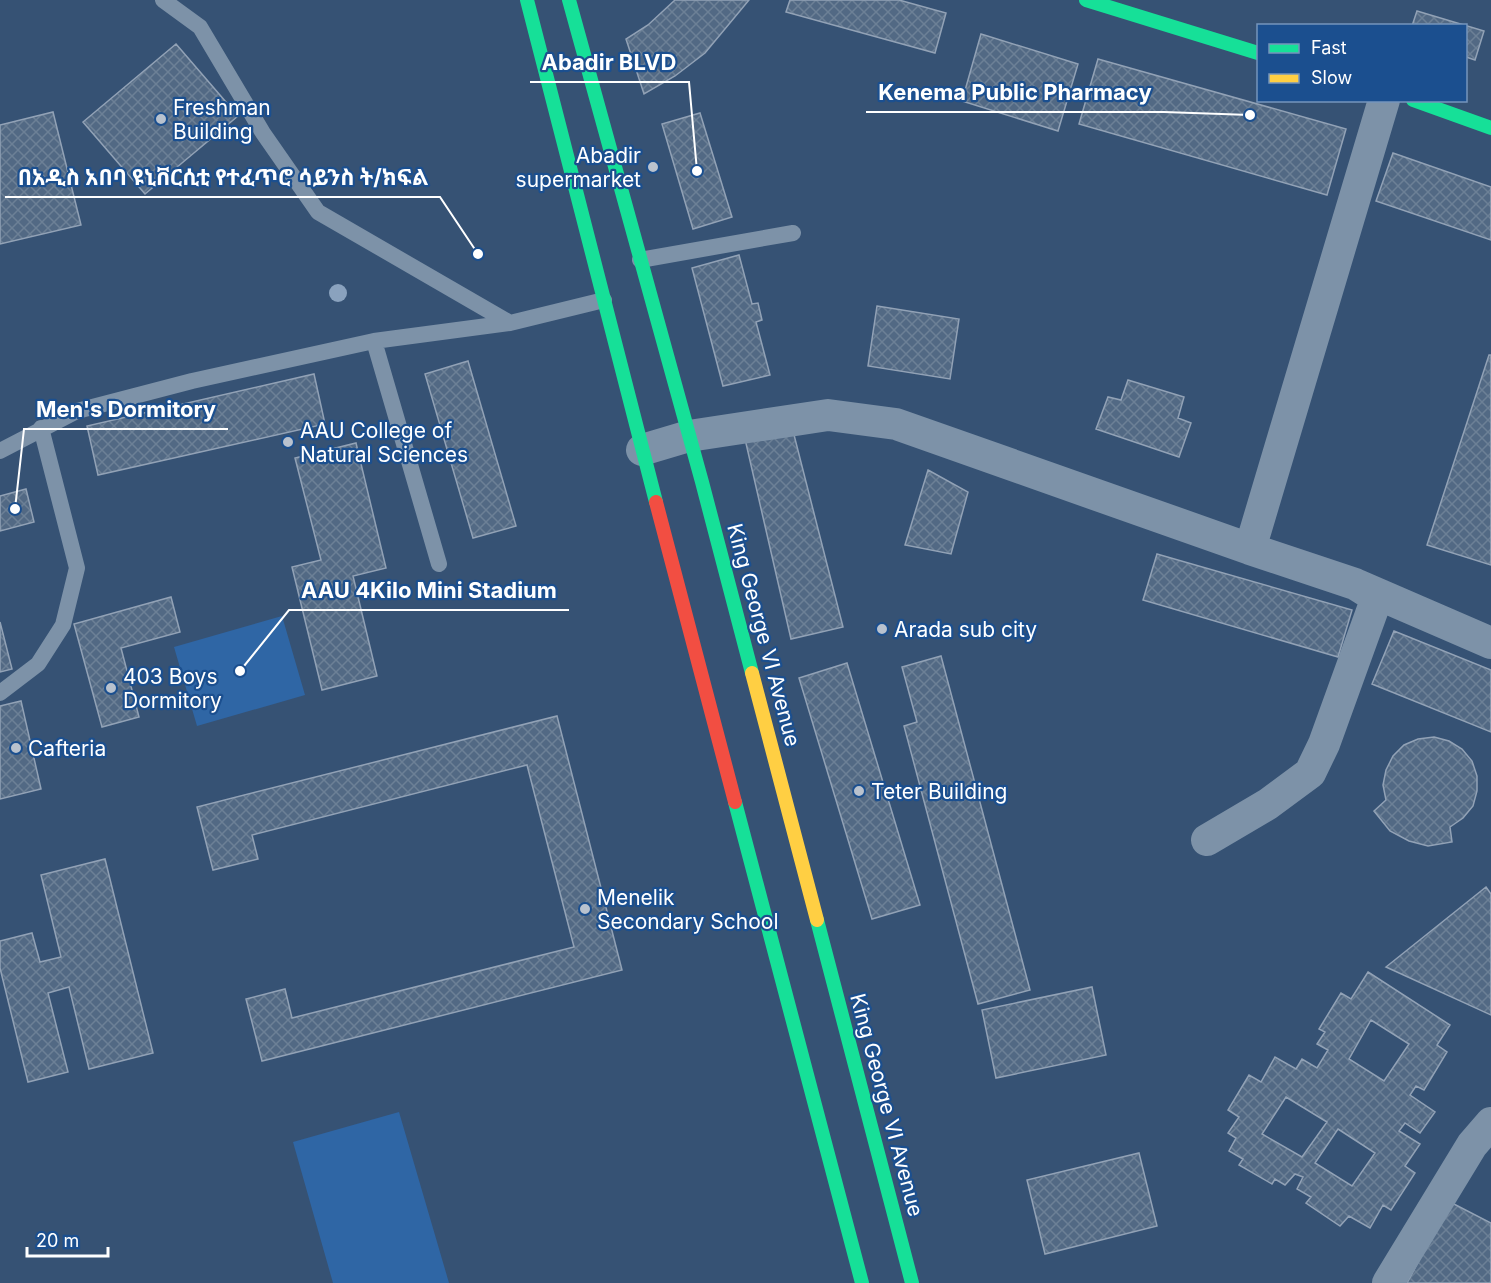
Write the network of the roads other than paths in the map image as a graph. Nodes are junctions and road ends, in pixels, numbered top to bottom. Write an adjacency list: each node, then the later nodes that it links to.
1 (163, 0): 12 (lane)
2 (527, 0): 11 (main road)
3 (569, 0): 10 (main road, King George VI Avenue)
4 (1086, 0): 5 (main road)
5 (1257, 52)
6 (1383, 102): 18 (street)
7 (1419, 102): 8 (main road)
8 (1491, 128)
9 (793, 233): 10 (lane)
10 (640, 260): 15 (main road, King George VI Avenue)
11 (604, 300): 12 (lane); 16 (main road)
12 (510, 323): 13 (lane)
13 (374, 340): 14 (lane); 19 (lane)
14 (41, 428): 17 (lane); 22 (lane)
15 (689, 436): 16 (street); 18 (street); 26 (main road, King George VI Avenue)
16 (642, 450): 25 (main road)
17 (0, 451)
18 (1250, 549): 20 (street)
19 (439, 564)
20 (1355, 584): 21 (street); 23 (street)
21 (1491, 643)
22 (0, 693)
23 (1207, 840)
24 (1491, 1123): 27 (street)
25 (862, 1283)
26 (912, 1283)
27 (1388, 1283)

